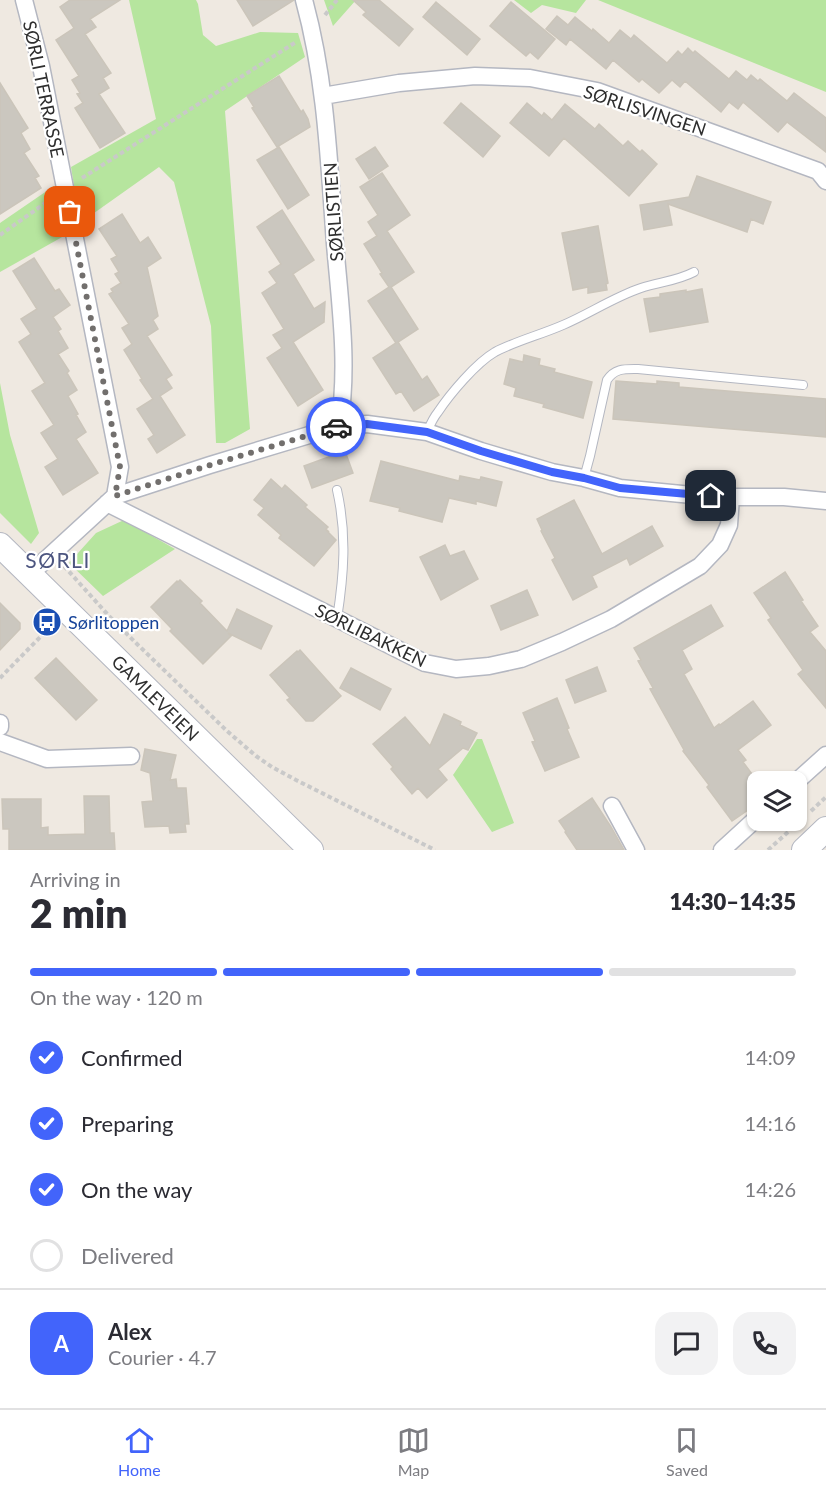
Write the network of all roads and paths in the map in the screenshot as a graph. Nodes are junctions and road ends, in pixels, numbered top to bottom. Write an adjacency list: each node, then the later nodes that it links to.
1 (24, 0): 7 (street, SØRLI TERRASSE)
2 (304, 0): 4 (street, SØRLISTIEN)
3 (337, 0): 4 (path)
4 (312, 32): 5 (street, SØRLISTIEN); 7 (path)
5 (323, 96): 6 (street, SØRLISVINGEN); 11 (street, SØRLISTIEN)
6 (823, 175)
7 (66, 188): 8 (path); 16 (street, SØRLI TERRASSE)
8 (0, 235)
9 (694, 272): 12 (lane)
10 (803, 385): 13 (lane)
11 (339, 426): 12 (street); 16 (street)
12 (427, 432): 13 (street)
13 (584, 478): 15 (street)
14 (337, 490): 22 (lane)
15 (731, 497): 17 (street); 22 (street, SØRLIBAKKEN)
16 (111, 499): 20 (street); 22 (street, SØRLIBAKKEN)
17 (826, 501)
18 (0, 545): 20 (street, GAMLEVEIEN)
19 (63, 566): 32 (path)
20 (29, 574): 21 (street, GAMLEVEIEN)
21 (66, 610): 23 (path); 31 (street, GAMLEVEIEN)
22 (337, 619)
23 (0, 678)
24 (0, 742): 26 (street)
25 (826, 755): 27 (street)
26 (131, 756)
27 (807, 772)
28 (612, 806): 33 (street)
29 (747, 827): 34 (street)
30 (826, 829): 35 (street)
31 (311, 850)
32 (435, 850)
33 (636, 850)
34 (722, 850)
35 (804, 850)

